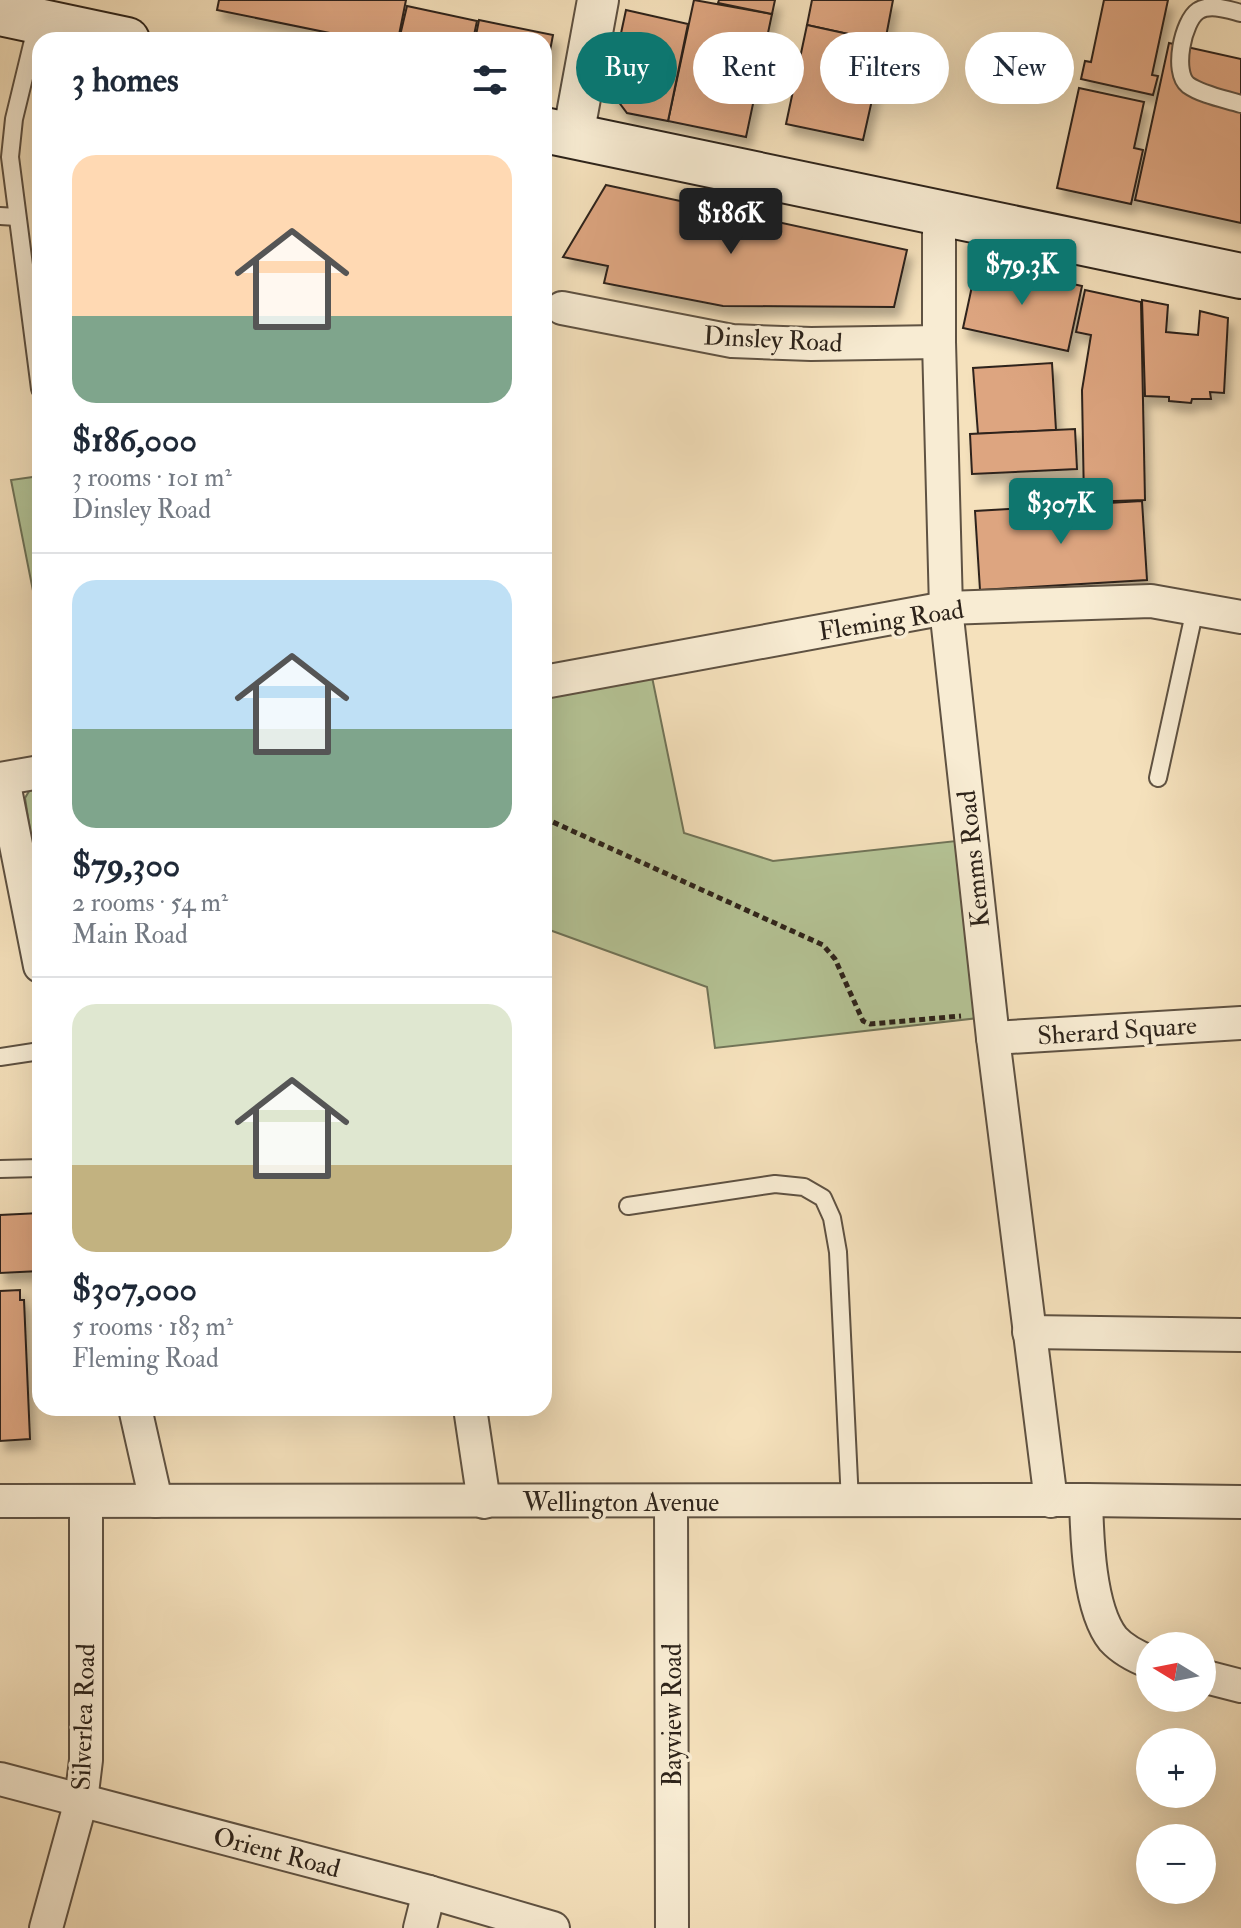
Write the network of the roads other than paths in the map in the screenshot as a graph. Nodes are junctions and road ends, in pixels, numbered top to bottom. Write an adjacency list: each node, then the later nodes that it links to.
1 (598, 0): 6 (street)
2 (1241, 13): 5 (lane)
3 (19, 17): 4 (main road); 8 (lane)
4 (80, 32)
5 (1241, 104)
6 (558, 133): 7 (main road)
7 (939, 213): 9 (main road); 12 (street, Kemms Road)
8 (9, 217): 11 (lane)
9 (1241, 276)
10 (562, 308): 12 (street, Dinsley Road)
11 (32, 311)
12 (939, 342): 13 (street, Kemms Road)
13 (946, 608): 14 (street, Fleming Road); 16 (street, Fleming Road); 22 (street, Kemms Road)
14 (1195, 609): 15 (street, Fleming Road); 18 (lane)
15 (1241, 617)
16 (552, 681)
17 (32, 773): 19 (street)
18 (1158, 778)
19 (1, 779): 20 (street)
20 (32, 928)
21 (1241, 1023): 22 (street, Sherard Square)
22 (993, 1038): 28 (street, Kemms Road)
23 (32, 1052): 24 (lane)
24 (0, 1057)
25 (32, 1168): 26 (lane)
26 (0, 1169)
27 (628, 1206): 39 (lane)
28 (1029, 1332): 29 (street); 36 (street, Kemms Road)
29 (1241, 1335)
30 (137, 1416): 35 (street)
31 (471, 1416): 37 (street)
32 (1086, 1500): 36 (street, Wellington Avenue); 40 (street, Wellington Avenue); 41 (street)
33 (0, 1501): 34 (street, Wellington Avenue)
34 (86, 1501): 35 (street, Wellington Avenue); 45 (street, Silverlea Road)
35 (156, 1501): 37 (street, Wellington Avenue)
36 (1051, 1501): 39 (street, Wellington Avenue)
37 (484, 1502): 38 (street, Wellington Avenue)
38 (671, 1502): 39 (street, Wellington Avenue); 50 (street, Bayview Road)
39 (850, 1502)
40 (1241, 1502)
41 (1136, 1656)
42 (1216, 1680): 43 (street)
43 (1241, 1686)
44 (0, 1779): 45 (street, Orient Road)
45 (81, 1801): 46 (street, Orient Road); 47 (street, Silverlea Road)
46 (429, 1892): 48 (street); 49 (street, Orient Road)
47 (46, 1928)
48 (420, 1928)
49 (553, 1928)
50 (672, 1928)

